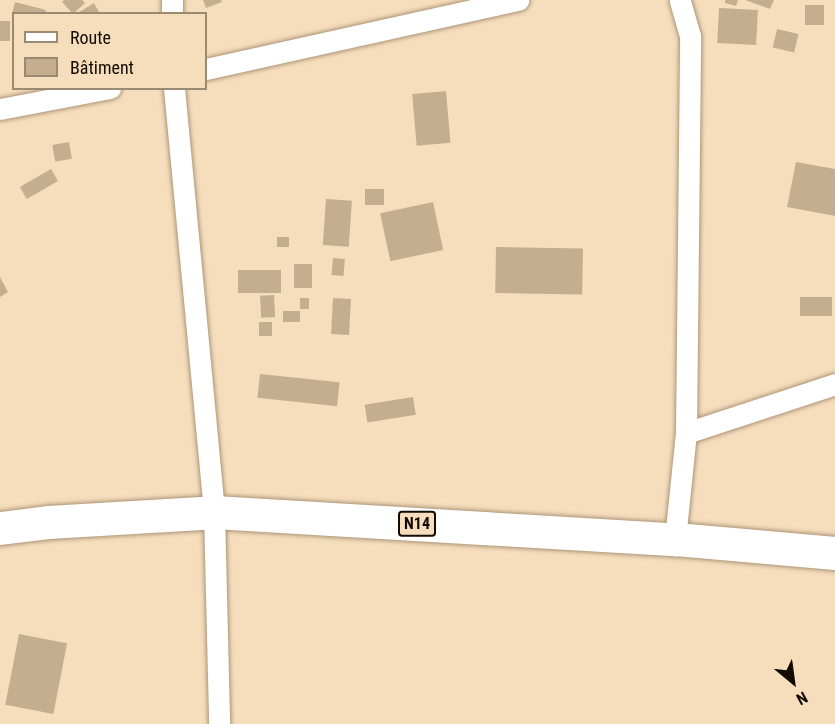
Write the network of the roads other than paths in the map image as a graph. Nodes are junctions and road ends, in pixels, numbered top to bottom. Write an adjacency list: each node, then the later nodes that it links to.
1 (518, 0): 3 (street)
2 (680, 0): 8 (street)
3 (207, 69)
4 (100, 90): 6 (street)
5 (174, 90): 9 (street)
6 (0, 109)
7 (835, 384): 8 (street)
8 (686, 433): 11 (street)
9 (214, 512): 10 (highway, N14); 11 (highway, N14); 13 (street)
10 (0, 528)
11 (675, 539): 12 (highway, N14)
12 (835, 553)
13 (219, 724)

